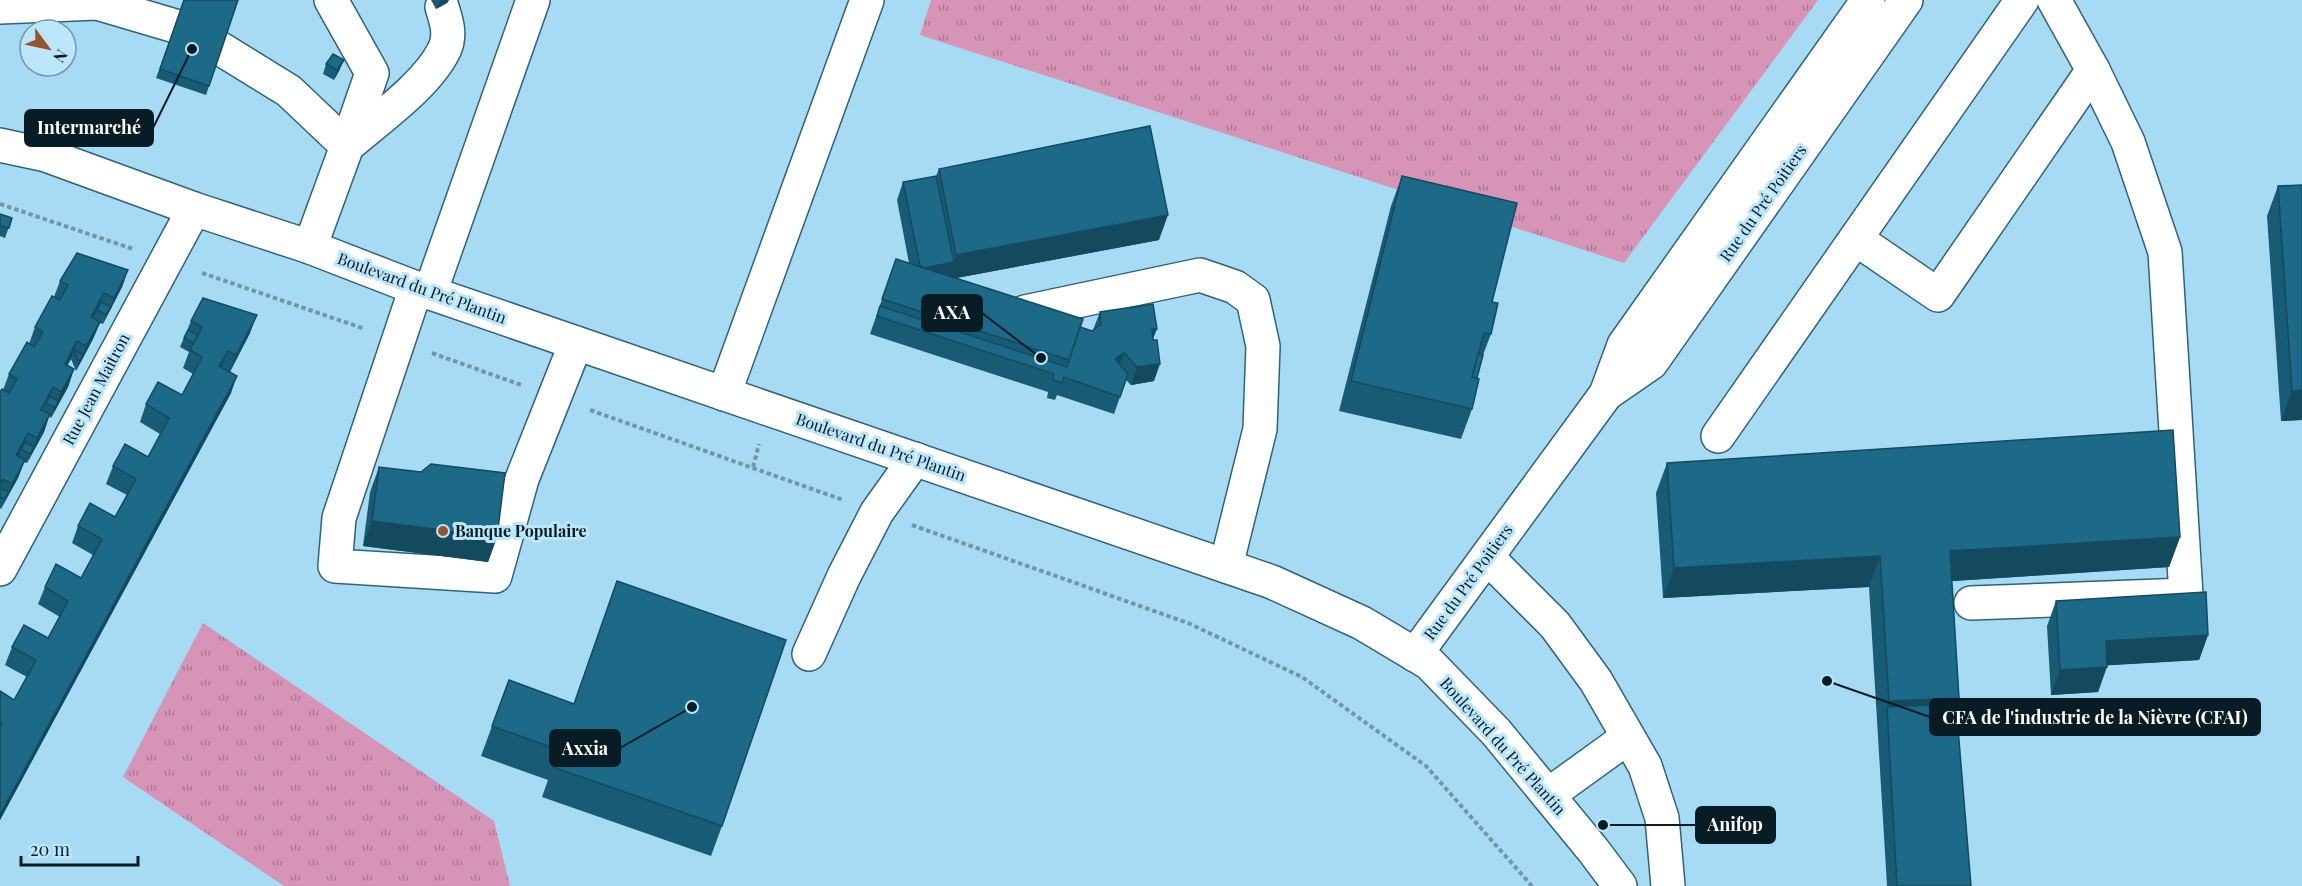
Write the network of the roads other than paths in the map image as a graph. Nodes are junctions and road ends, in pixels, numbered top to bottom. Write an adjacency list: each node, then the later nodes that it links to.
1 (331, 0): 13 (street)
2 (533, 0): 18 (street)
3 (867, 0): 21 (street)
4 (1868, 0): 22 (street, Rue du Pré Poitiers)
5 (1906, 0): 22 (street, Rue du Pré Poitiers)
6 (2022, 0): 16 (street)
7 (2054, 0): 10 (street)
8 (0, 7): 13 (street)
9 (442, 7): 13 (street)
10 (2093, 70): 16 (street); 28 (street)
11 (0, 130): 14 (street, Boulevard du Pré Plantin)
12 (0, 145): 14 (street, Boulevard du Pré Plantin)
13 (347, 146): 17 (street)
14 (46, 155): 15 (street, Boulevard du Pré Plantin)
15 (194, 209): 17 (street, Boulevard du Pré Plantin); 27 (street, Rue Jean Maitron)
16 (1856, 238): 23 (street)
17 (310, 247): 18 (street, Boulevard du Pré Plantin)
18 (423, 291): 20 (street, Boulevard du Pré Plantin); 20 (street)
19 (1025, 312): 26 (street)
20 (576, 343): 21 (street, Boulevard du Pré Plantin)
21 (724, 394): 24 (street, Boulevard du Pré Plantin)
22 (1606, 394): 25 (street, Rue du Pré Poitiers)
23 (1718, 436)
24 (915, 459): 26 (street, Boulevard du Pré Plantin); 29 (street)
25 (1487, 557): 30 (street, Rue du Pré Poitiers); 31 (street)
26 (1226, 566): 30 (street, Boulevard du Pré Plantin)
27 (0, 569)
28 (1971, 603)
29 (809, 654)
30 (1415, 655): 32 (street, Boulevard du Pré Plantin)
31 (1627, 738): 32 (street); 34 (street)
32 (1548, 795): 33 (street, Boulevard du Pré Plantin)
33 (1620, 886)
34 (1668, 886)

